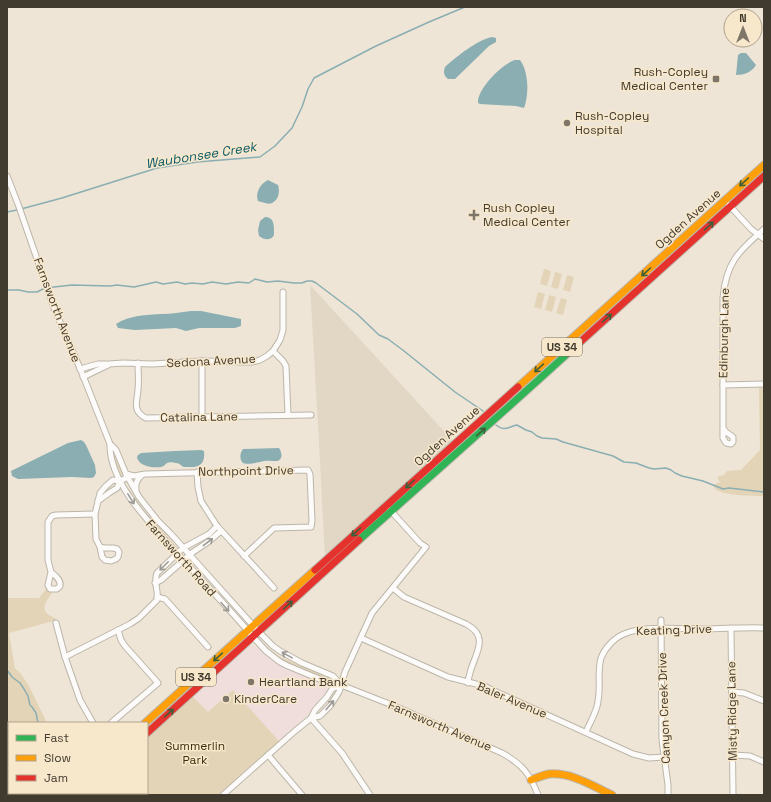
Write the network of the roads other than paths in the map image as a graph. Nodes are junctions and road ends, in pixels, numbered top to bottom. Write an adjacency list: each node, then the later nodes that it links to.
1 (764, 165): 4 (main road, Ogden Avenue / US 34, one-way to 4)
2 (7, 176): 14 (street, Farnsworth Avenue)
3 (764, 176): 5 (main road, Ogden Avenue / US 34)
4 (725, 200): 5 (street); 28 (main road, Ogden Avenue / US 34, one-way to 28)
5 (730, 206): 7 (street); 29 (main road, Ogden Avenue / US 34, one-way to 5)
6 (764, 229): 7 (street, Edinburgh Lane)
7 (758, 234): 8 (street); 17 (street, Edinburgh Lane)
8 (764, 239)
9 (283, 292): 10 (street)
10 (273, 351): 11 (street, Sedona Avenue); 18 (street)
11 (202, 361): 12 (street, Sedona Avenue); 20 (street)
12 (138, 363): 13 (street, Sedona Avenue); 20 (street, Catalina Lane)
13 (108, 364): 14 (street, Sedona Avenue); 15 (street, Sedona Avenue)
14 (80, 369): 15 (street, Farnsworth Avenue)
15 (83, 377): 22 (street, Farnsworth Avenue)
16 (764, 384): 17 (street)
17 (723, 385): 21 (street, Edinburgh Lane)
18 (288, 415): 19 (street, Catalina Lane); 20 (street, Catalina Lane)
19 (311, 415)
20 (202, 417)
21 (723, 428)
22 (110, 444): 25 (street, Farnsworth Avenue); 26 (street, Farnsworth Avenue)
23 (197, 472): 24 (street, Northpoint Drive); 31 (street); 37 (street, Northpoint Drive)
24 (145, 474): 25 (street, Northpoint Drive); 27 (street)
25 (127, 475): 26 (street); 27 (street, Farnsworth Road)
26 (120, 481): 30 (street); 35 (street, Farnsworth Road, one-way to 35)
27 (136, 493): 34 (street, Farnsworth Road)
28 (385, 506): 29 (street); 46 (main road, Ogden Avenue / US 34, one-way to 46)
29 (391, 512): 42 (street); 52 (main road, Ogden Avenue / US 34, one-way to 29)
30 (95, 514): 33 (street); 39 (street)
31 (217, 526): 32 (street); 34 (street)
32 (221, 531): 36 (street, one-way to 32); 37 (street)
33 (100, 547)
34 (183, 548): 35 (street); 36 (street, Farnsworth Road)
35 (177, 553): 38 (street, Farnsworth Road); 40 (street, one-way to 40)
36 (189, 555): 38 (street); 46 (street, Farnsworth Road)
37 (244, 556): 41 (street)
38 (183, 560): 40 (street); 51 (street, Farnsworth Road, one-way to 51)
39 (51, 572)
40 (156, 583): 43 (street)
41 (274, 588)
42 (393, 588): 54 (street); 57 (street)
43 (158, 597): 50 (street); 55 (street)
44 (661, 620): 47 (street, Canyon Creek Drive)
45 (56, 623): 56 (street)
46 (253, 625): 51 (main road, Ogden Avenue / US 34); 52 (street, Farnsworth Avenue)
47 (661, 628): 48 (street, Keating Drive); 66 (street, Keating Drive); 69 (street, Canyon Creek Drive)
48 (731, 628): 49 (street, Keating Drive); 59 (street, Misty Ridge Lane)
49 (764, 628)
50 (118, 630): 56 (street); 63 (street)
51 (247, 630): 53 (street, Farnsworth Avenue); 64 (main road, Ogden Avenue / US 34, one-way to 64)
52 (259, 632): 53 (main road, Ogden Avenue / US 34); 58 (street, Farnsworth Avenue, one-way to 52)
53 (253, 637): 58 (street, Farnsworth Avenue); 65 (main road, Ogden Avenue / US 34, one-way to 53)
54 (361, 638): 57 (street, Baler Avenue); 58 (street)
55 (208, 647)
56 (66, 657): 62 (street)
57 (468, 683): 66 (street, Baler Avenue)
58 (341, 685): 61 (street); 61 (street, one-way to 58); 71 (street, Farnsworth Avenue)
59 (732, 692): 60 (street); 68 (street, Misty Ridge Lane)
60 (764, 701)
61 (311, 718): 67 (street); 74 (street)
62 (92, 722)
63 (112, 722)
64 (146, 722)
65 (148, 731)
66 (586, 732): 69 (street, Baler Avenue)
67 (268, 755): 72 (street); 73 (street)
68 (732, 755): 70 (street); 78 (street, Misty Ridge Lane)
69 (664, 756): 77 (street, Canyon Creek Drive)
70 (764, 762)
71 (531, 780): 75 (street, Farnsworth Avenue); 76 (main road)
72 (225, 794)
73 (302, 795)
74 (370, 795)
75 (538, 795)
76 (612, 795)
77 (668, 795)
78 (733, 795)

